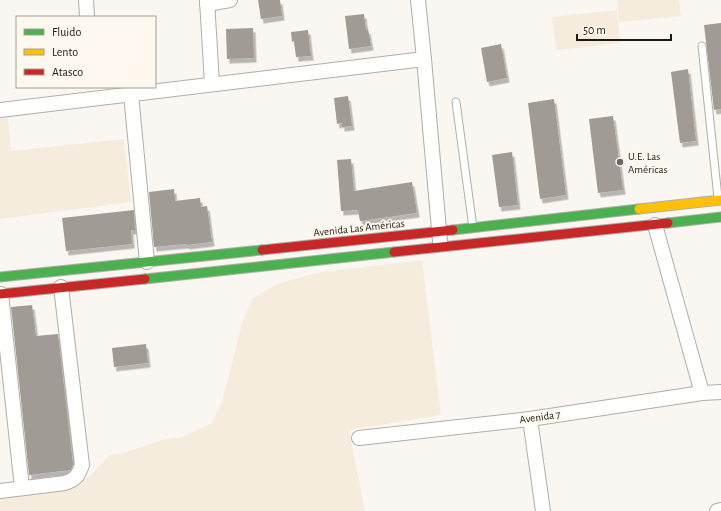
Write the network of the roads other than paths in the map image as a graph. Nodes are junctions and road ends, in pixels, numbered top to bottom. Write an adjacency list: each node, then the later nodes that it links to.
1 (86, 0): 5 (street)
2 (230, 0): 4 (street)
3 (418, 0): 7 (street)
4 (207, 2): 8 (street)
5 (87, 16)
6 (702, 46): 13 (lane)
7 (424, 59): 8 (street); 17 (street)
8 (212, 84): 10 (street)
9 (93, 93): 10 (street); 12 (street)
10 (131, 94): 19 (street)
11 (456, 102): 16 (lane)
12 (0, 110)
13 (720, 200): 16 (main road, Avenida Las Américas)
14 (721, 217): 15 (main road)
15 (655, 225): 18 (main road); 24 (street)
16 (473, 228): 17 (main road, Avenida Las Américas)
17 (439, 232): 18 (street); 19 (main road, Avenida Las Américas)
18 (441, 247): 21 (main road)
19 (147, 262): 20 (main road, Avenida Las Américas)
20 (0, 277)
21 (61, 287): 22 (main road); 27 (street)
22 (0, 294): 27 (street)
23 (721, 392): 24 (street, Avenida 7)
24 (702, 393): 25 (street, Avenida 7)
25 (530, 419): 26 (street, Avenida 7); 30 (street)
26 (359, 438)
27 (22, 488): 28 (street)
28 (0, 491)
29 (721, 510): 31 (street)
30 (543, 511)
31 (717, 511)

